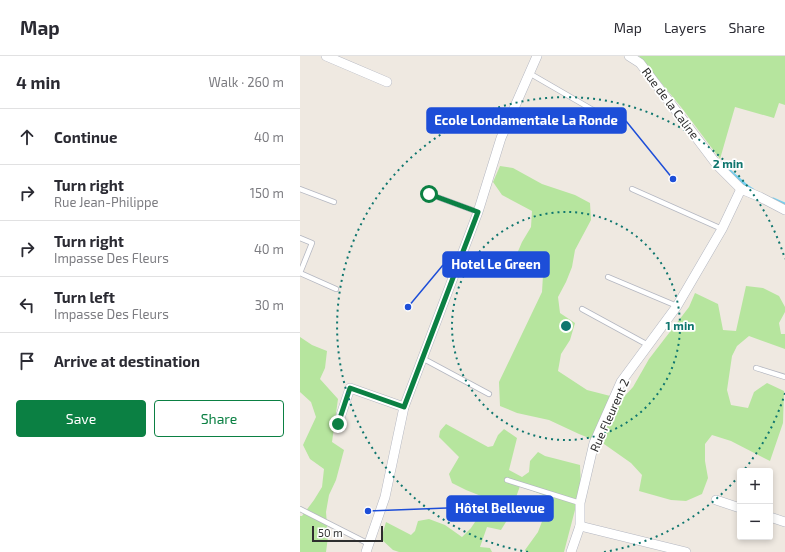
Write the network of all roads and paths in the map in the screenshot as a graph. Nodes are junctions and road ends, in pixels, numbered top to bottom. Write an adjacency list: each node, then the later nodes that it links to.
1 (326, 56): 5 (street)
2 (537, 56): 4 (street)
3 (629, 56): 9 (street, Rue de la Caline)
4 (529, 73): 6 (lane); 13 (street)
5 (387, 82)
6 (592, 110)
7 (300, 189): 11 (lane)
8 (632, 189): 14 (lane)
9 (741, 189): 12 (street); 14 (street, Rue Fleurent 2)
10 (429, 194): 13 (lane)
11 (334, 202)
12 (785, 210)
13 (478, 212): 21 (street)
14 (722, 229): 18 (street, Rue Fleurent 2)
15 (300, 238): 17 (lane)
16 (608, 277): 18 (lane)
17 (336, 289)
18 (677, 306): 20 (street, Rue Fleurent 2)
19 (582, 309): 20 (lane)
20 (648, 345): 29 (street, Rue Fleurent 2)
21 (422, 358): 24 (lane); 25 (street)
22 (756, 368): 23 (lane)
23 (785, 377)
24 (489, 394)
25 (404, 407): 26 (street); 35 (street)
26 (338, 424)
27 (507, 480): 29 (lane)
28 (716, 500): 30 (street)
29 (580, 503): 34 (street, Rue Fleurent 2)
30 (737, 507)
31 (300, 509): 35 (lane)
32 (773, 518): 33 (street)
33 (785, 522)
34 (580, 526): 36 (street, Rue Fleurent 2); 37 (street)
35 (367, 548)
36 (571, 552)
37 (686, 552)

